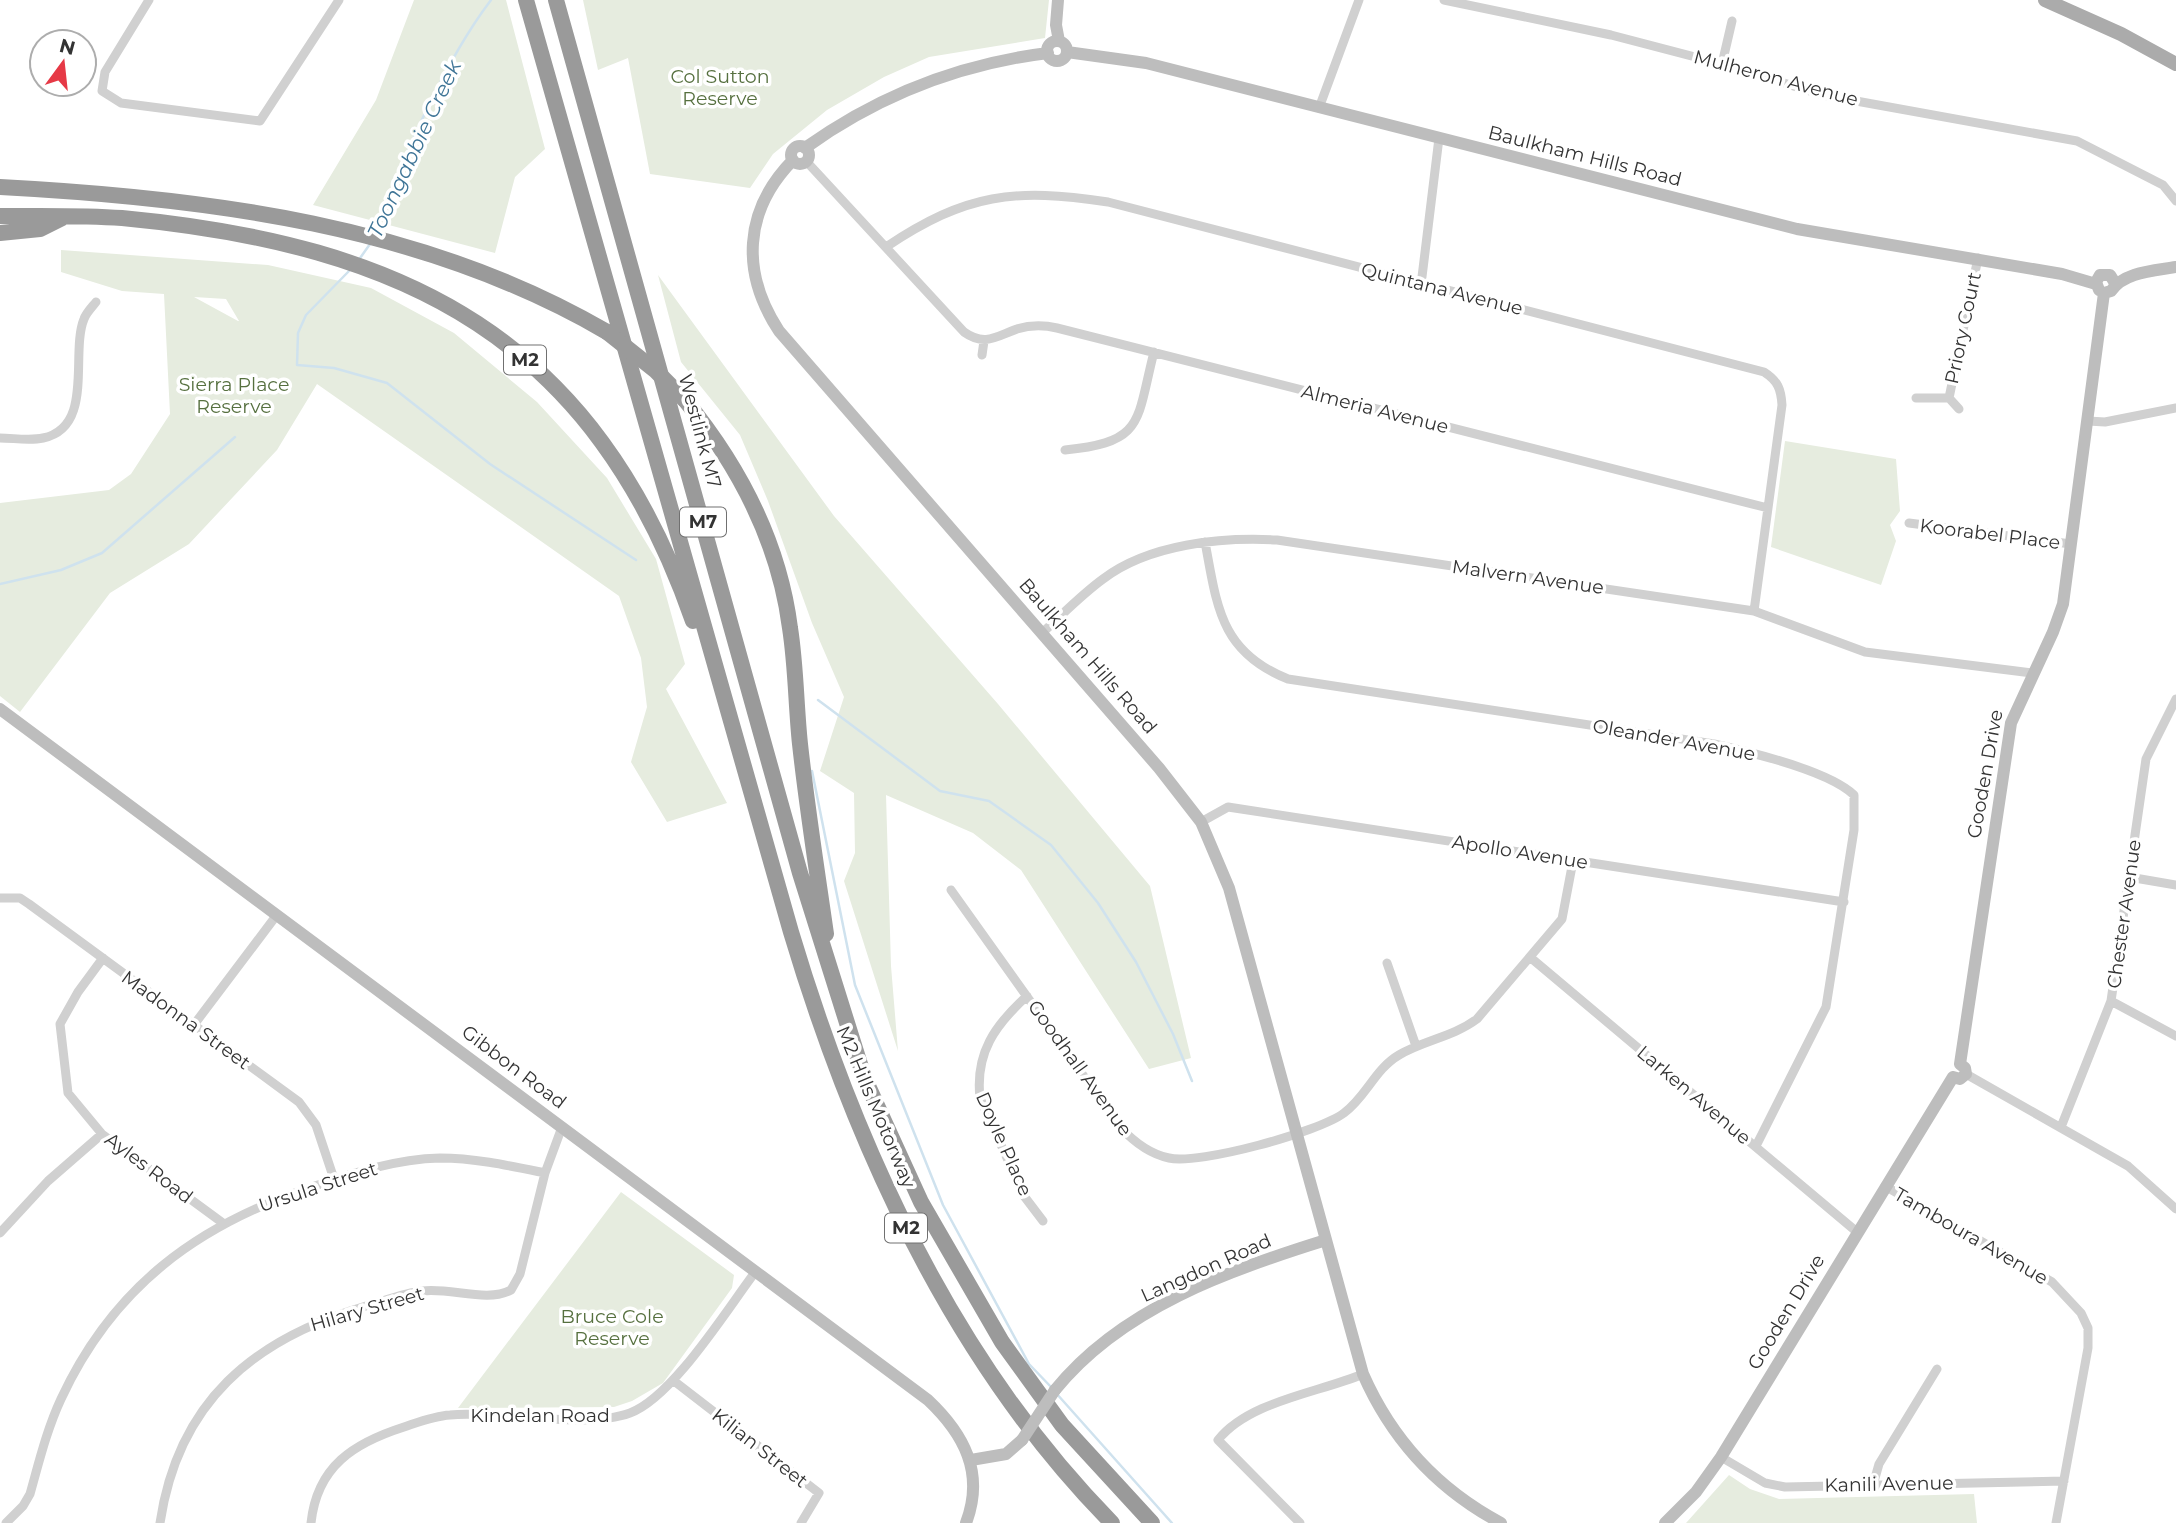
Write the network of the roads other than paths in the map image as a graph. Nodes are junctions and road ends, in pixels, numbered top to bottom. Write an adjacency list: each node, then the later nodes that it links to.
1 (149, 0): 2 (street)
2 (339, 0)
3 (526, 0): 43 (highway, M7)
4 (556, 0): 58 (highway, Westlink M7 / M7)
5 (1058, 0): 10 (street)
6 (1359, 0): 13 (street)
7 (1444, 0): 11 (street, Mulheron Avenue)
8 (2045, 0): 12 (main road)
9 (1732, 21): 11 (street)
10 (1063, 46): 13 (street, Baulkham Hills Road); 15 (street, Baulkham Hills Road)
11 (1722, 64): 17 (street, Mulheron Avenue)
12 (2176, 64)
13 (1319, 108): 14 (street, Baulkham Hills Road)
14 (1439, 138): 22 (street, Baulkham Hills Road); 24 (street)
15 (801, 156): 21 (street); 42 (street, Baulkham Hills Road)
16 (0, 187): 58 (highway, M2, bridge)
17 (2176, 201)
18 (0, 216): 19 (highway, M2)
19 (65, 217): 20 (highway, M2); 43 (highway, M2)
20 (0, 233)
21 (886, 247): 24 (street, Quintana Avenue); 27 (street)
22 (1978, 258): 25 (street, Baulkham Hills Road); 31 (street, Priory Court)
23 (2176, 267): 25 (street)
24 (1422, 285): 37 (street, Quintana Avenue)
25 (2100, 288): 34 (street, Gooden Drive)
26 (96, 302): 35 (street)
27 (984, 341): 28 (street, Almeria Avenue); 29 (street)
28 (1154, 352): 36 (street); 37 (street, Almeria Avenue)
29 (982, 355)
30 (1916, 398): 31 (street, Priory Court)
31 (1949, 398): 33 (street, Priory Court)
32 (2176, 408): 34 (street)
33 (1959, 409)
34 (2088, 421): 40 (street, Gooden Drive)
35 (0, 438)
36 (1065, 450)
37 (1768, 508): 41 (street, Quintana Avenue)
38 (1909, 523): 40 (street, Koorabel Place)
39 (1205, 542): 41 (street, Malvern Avenue); 42 (street, Malvern Avenue); 53 (street, Oleander Avenue)
40 (2071, 544): 44 (street, Gooden Drive)
41 (1754, 611): 44 (street, Malvern Avenue)
42 (1042, 632): 47 (street, Baulkham Hills Road)
43 (712, 653): 92 (highway, M2 Hills Motorway / M2)
44 (2032, 673): 64 (street, Gooden Drive)
45 (2176, 699): 49 (street, Chester Avenue)
46 (0, 710): 54 (street, Gibbon Road)
47 (1201, 822): 48 (street, Apollo Avenue); 67 (street, Baulkham Hills Road)
48 (1573, 861): 53 (street, Apollo Avenue); 56 (street, Goodhall Avenue)
49 (2129, 877): 50 (street); 60 (street, Chester Avenue)
50 (2176, 885)
51 (951, 890): 59 (street, Goodhall Avenue)
52 (0, 898): 55 (street, Madonna Street)
53 (1844, 902): 69 (street, Oleander Avenue)
54 (276, 916): 61 (street); 65 (street, Gibbon Road)
55 (103, 958): 61 (street, Madonna Street); 68 (street, Ayles Road)
56 (1531, 958): 63 (street, Goodhall Avenue); 69 (street, Larken Avenue)
57 (1387, 963): 63 (street)
58 (836, 995): 93 (highway, M2 Hills Motorway / M2)
59 (1027, 996): 67 (street, Goodhall Avenue); 74 (street, Doyle Place)
60 (2111, 1001): 62 (street); 66 (street, Chester Avenue)
61 (193, 1026): 71 (street, Madonna Street)
62 (2176, 1036)
63 (1416, 1046): 67 (street, Goodhall Avenue)
64 (1960, 1072): 66 (street); 72 (street, Gooden Drive)
65 (562, 1127): 70 (street, Hilary Street); 79 (street, Gibbon Road)
66 (2061, 1127): 73 (street)
67 (1297, 1133): 78 (street, Baulkham Hills Road)
68 (102, 1134): 75 (street, Ayles Road); 77 (street)
69 (1756, 1146): 76 (street, Larken Avenue)
70 (545, 1173): 71 (street, Ursula Street); 88 (street, Hilary Street)
71 (334, 1179): 75 (street, Ursula Street)
72 (1885, 1186): 76 (street, Gooden Drive); 85 (street, Tamboura Avenue)
73 (2176, 1209)
74 (1043, 1221)
75 (223, 1223): 87 (street, Ursula Street)
76 (1857, 1232): 83 (street, Gooden Drive)
77 (0, 1233)
78 (1326, 1240): 81 (street); 84 (street, Langdon Road, bridge)
79 (756, 1271): 82 (street, Kindelan Road); 84 (street, Gibbon Road)
80 (1937, 1369): 86 (street)
81 (1363, 1374): 94 (street); 95 (street)
82 (674, 1381): 89 (street, Kindelan Road); 90 (street, Kilian Street)
83 (1721, 1457): 86 (street, Kanili Avenue); 96 (street, Gooden Drive)
84 (971, 1460): 91 (street)
85 (2064, 1480): 86 (street, Kanili Avenue); 97 (street, Tamboura Avenue)
86 (1873, 1485)
87 (3, 1522)
88 (160, 1523)
89 (311, 1523)
90 (801, 1523)
91 (965, 1523)
92 (1112, 1523)
93 (1152, 1523)
94 (1300, 1523)
95 (1501, 1523)
96 (1665, 1523)
97 (2056, 1523)

